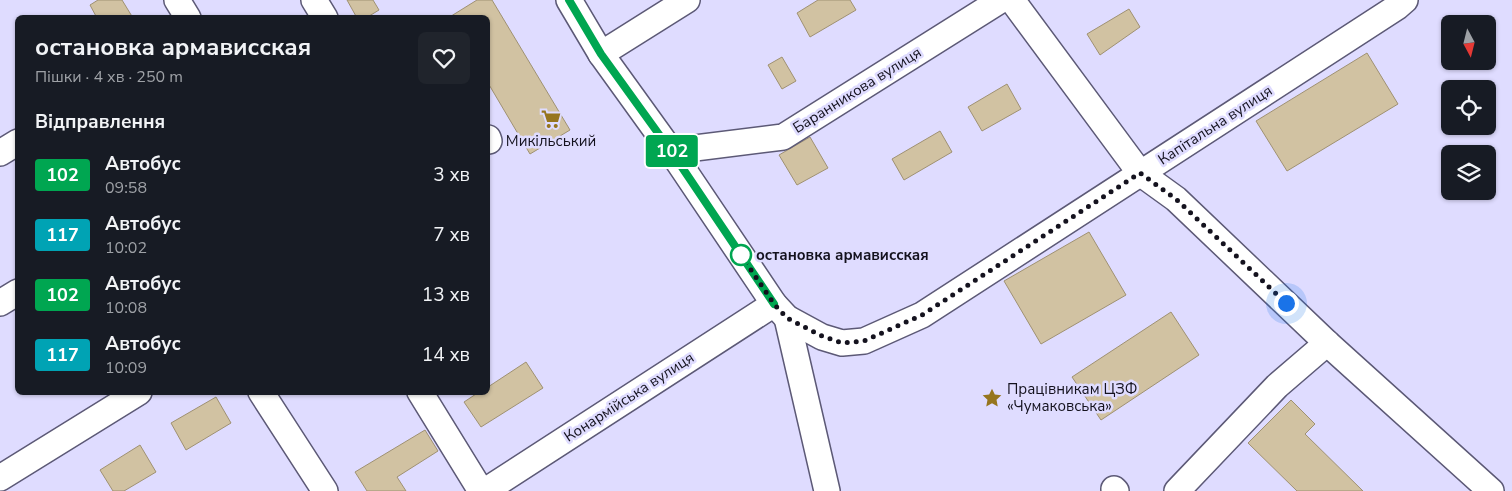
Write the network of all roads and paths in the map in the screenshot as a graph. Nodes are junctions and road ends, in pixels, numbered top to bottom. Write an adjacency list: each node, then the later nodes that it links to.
1 (177, 0): 8 (street)
2 (314, 0): 9 (street)
3 (569, 0): 10 (street)
4 (687, 0): 10 (street)
5 (1001, 0): 12 (street, Баранникова вулиця)
6 (1012, 0): 14 (street)
7 (1398, 2): 14 (street, Капітальна вулиця)
8 (186, 15)
9 (323, 15)
10 (601, 54): 12 (street)
11 (15, 144): 13 (street)
12 (671, 151): 17 (street)
13 (0, 153)
14 (1140, 173): 17 (street, Капітальна вулиця); 18 (street)
15 (15, 294): 16 (street)
16 (0, 303)
17 (780, 311): 26 (street, Конармійська вулиця); 27 (street)
18 (1327, 343): 23 (street); 28 (street)
19 (134, 395): 22 (street)
20 (263, 395): 24 (street)
21 (422, 395): 25 (street)
22 (0, 478)
23 (1474, 486)
24 (325, 491)
25 (481, 491)
26 (485, 491)
27 (826, 491)
28 (1177, 491)

